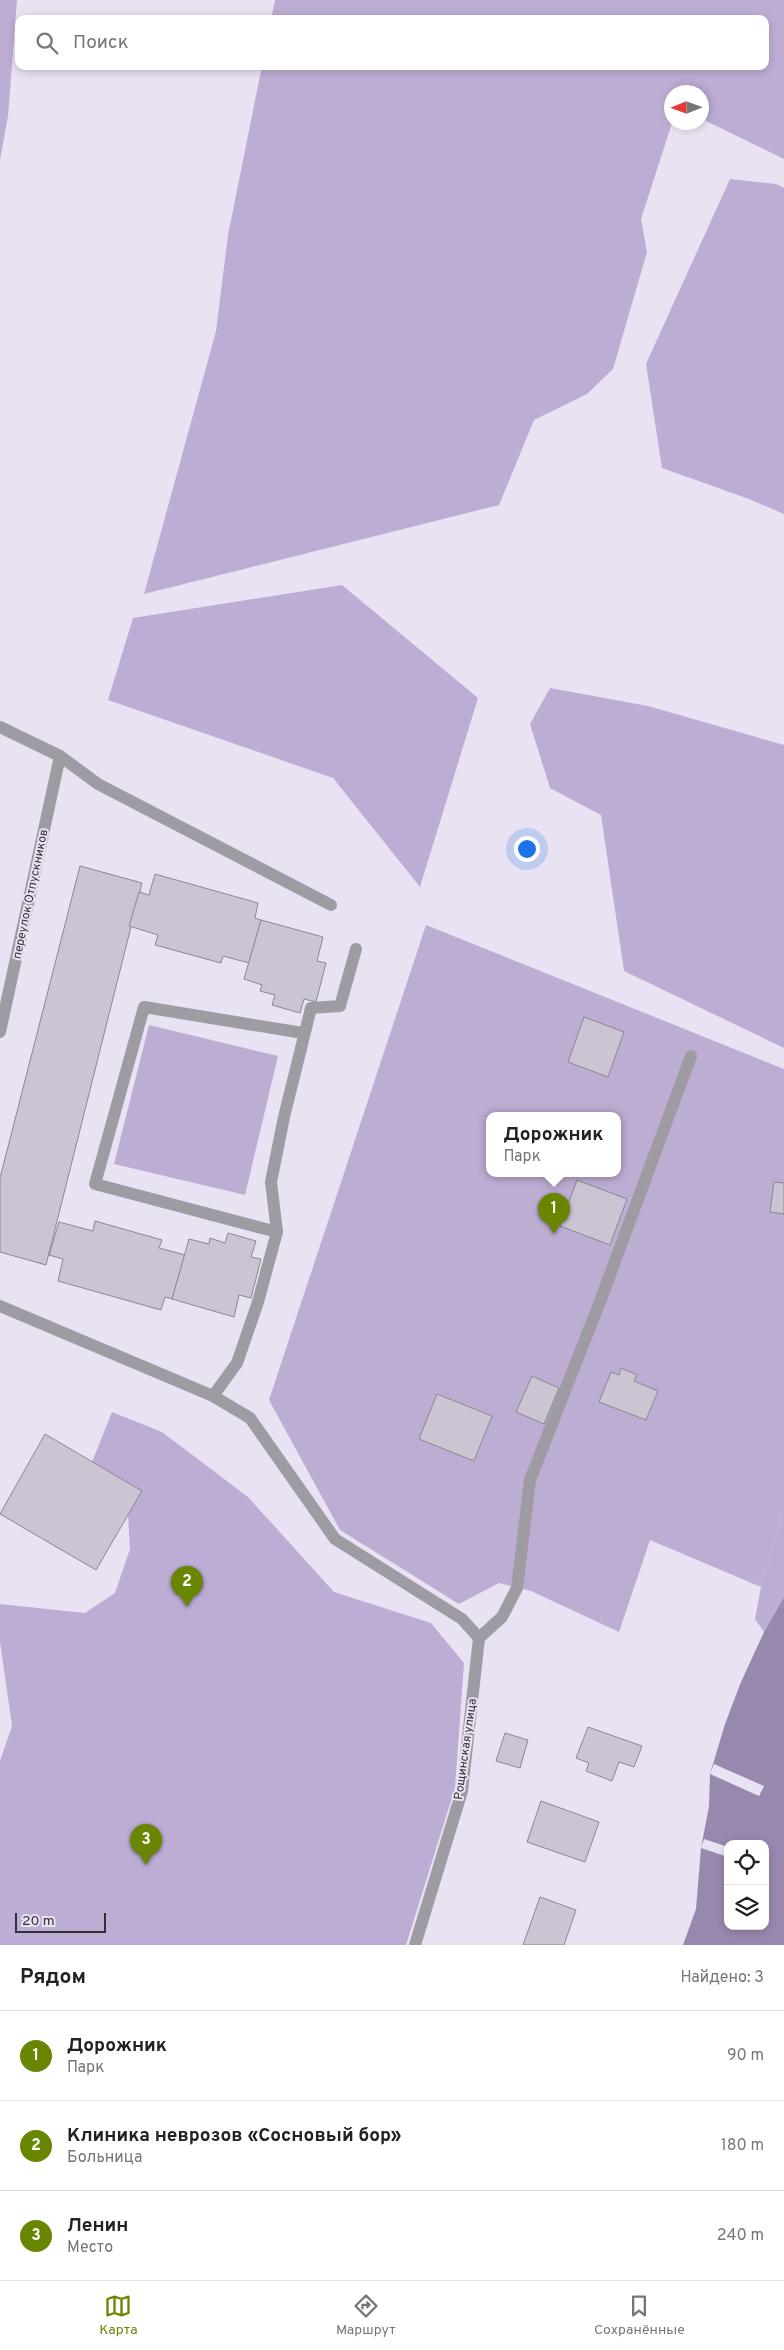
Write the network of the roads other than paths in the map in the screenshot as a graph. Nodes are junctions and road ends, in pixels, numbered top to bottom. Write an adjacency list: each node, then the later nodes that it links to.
1 (0, 727): 2 (street)
2 (60, 756): 3 (street); 5 (street, переулок Отпускников)
3 (330, 906)
4 (356, 949): 6 (street)
5 (0, 1032)
6 (304, 1033): 8 (street); 8 (street)
7 (691, 1056): 11 (street)
8 (277, 1232): 10 (street)
9 (0, 1306): 10 (street)
10 (213, 1396): 11 (street)
11 (479, 1638): 12 (street, Рощинская улица)
12 (415, 1945)

